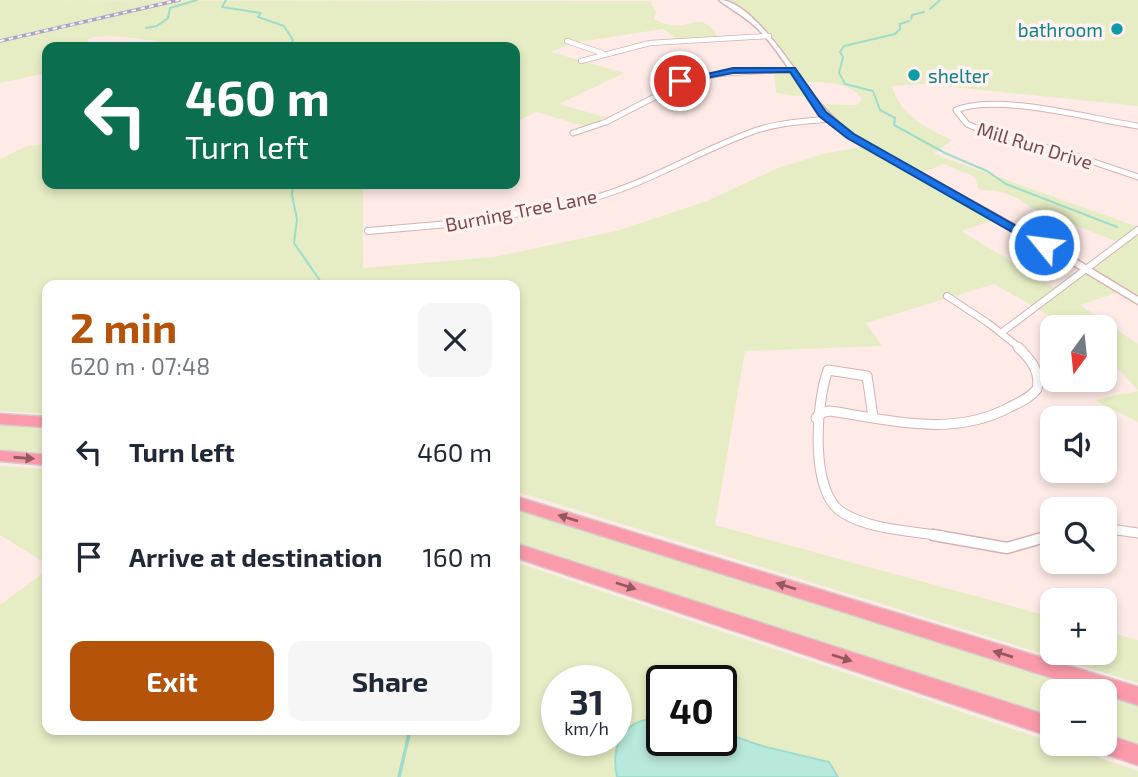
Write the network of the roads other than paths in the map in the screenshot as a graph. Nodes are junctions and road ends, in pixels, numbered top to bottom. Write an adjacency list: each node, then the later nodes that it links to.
1 (721, 0): 2 (street)
2 (769, 36): 4 (street); 6 (street)
3 (567, 41): 4 (street)
4 (602, 54): 5 (street)
5 (581, 61)
6 (792, 69): 7 (street); 9 (street)
7 (828, 118): 12 (street, Burning Tree Lane); 13 (street)
8 (1138, 126): 10 (street, Mill Run Drive)
9 (573, 133)
10 (1138, 177)
11 (1138, 230): 13 (street)
12 (368, 231)
13 (1087, 270): 15 (street); 16 (street)
14 (947, 296): 16 (street)
15 (1138, 301)
16 (1001, 333): 17 (street)
17 (873, 417): 18 (street); 18 (street)
18 (816, 418): 26 (street)
19 (0, 419): 20 (highway)
20 (42, 422)
21 (0, 456): 22 (highway, one-way to 22)
22 (42, 460)
23 (520, 504): 28 (highway, one-way to 23)
24 (1117, 530): 25 (street)
25 (1138, 533)
26 (1040, 538)
27 (520, 552): 29 (highway, one-way to 29)
28 (1138, 696)
29 (1040, 723)
30 (1117, 748): 31 (highway)
31 (1138, 755)

